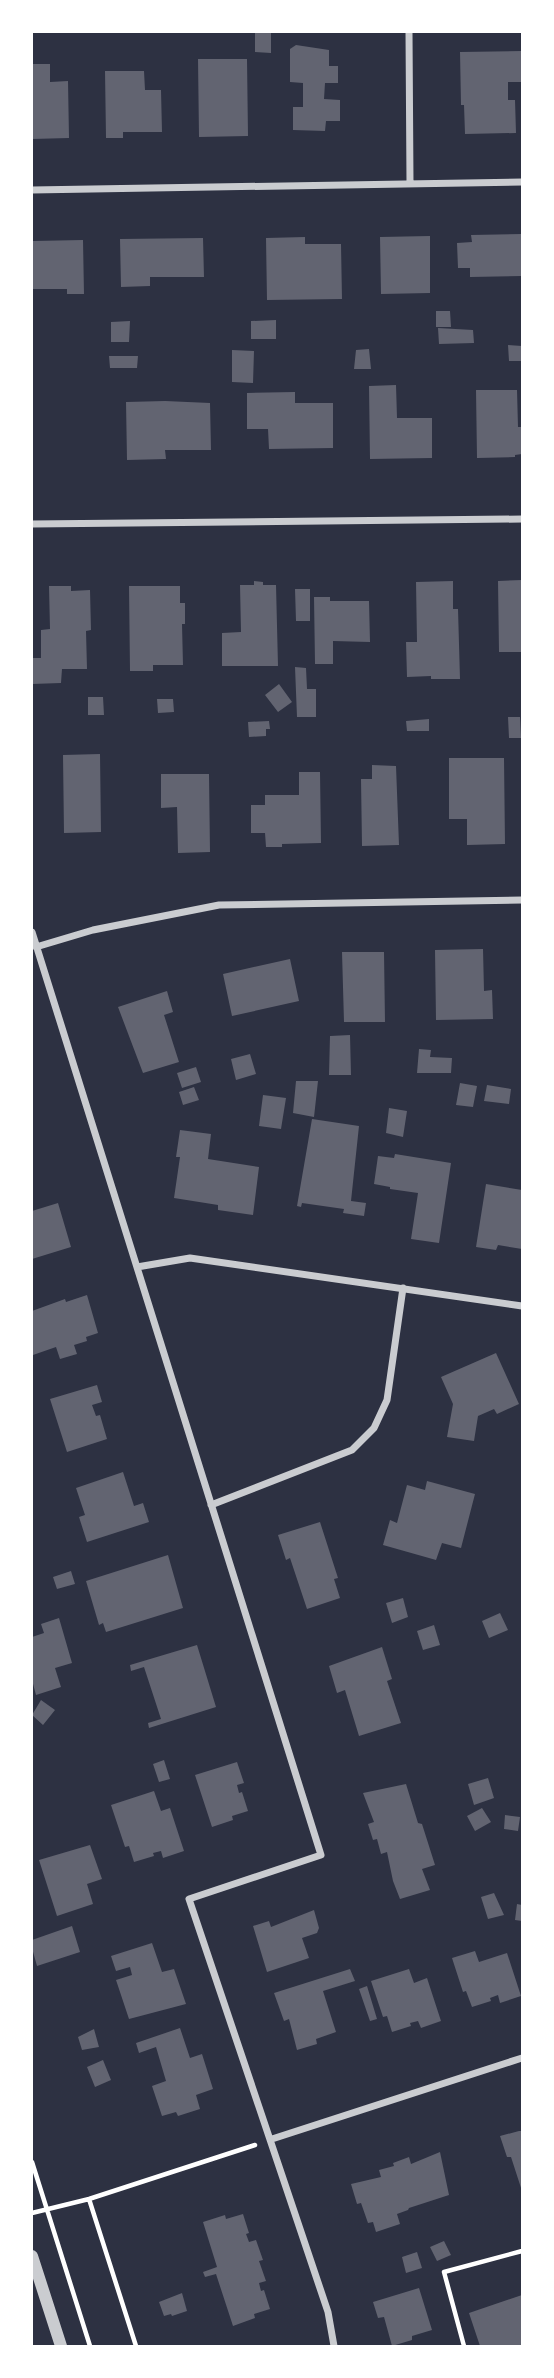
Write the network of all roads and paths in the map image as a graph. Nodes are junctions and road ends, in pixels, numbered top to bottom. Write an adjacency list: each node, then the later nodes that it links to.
1 (409, 32): 3 (street)
2 (523, 182): 3 (street)
3 (410, 183): 4 (street)
4 (32, 190)
5 (523, 519): 6 (street)
6 (32, 524)
7 (523, 900): 9 (street)
8 (32, 932): 9 (street)
9 (36, 947): 10 (street)
10 (137, 1267): 11 (street); 13 (street)
11 (403, 1288): 12 (street); 13 (street)
12 (523, 1306)
13 (211, 1505): 15 (street)
14 (523, 2058): 15 (street)
15 (272, 2139): 17 (path); 25 (street)
16 (32, 2162): 18 (path)
17 (89, 2199): 18 (path); 24 (path)
18 (47, 2209): 19 (path); 23 (path)
19 (32, 2213)
20 (523, 2251): 26 (path)
21 (32, 2256): 22 (street)
22 (61, 2347)
23 (90, 2347)
24 (136, 2347)
25 (334, 2347)
26 (464, 2347)

